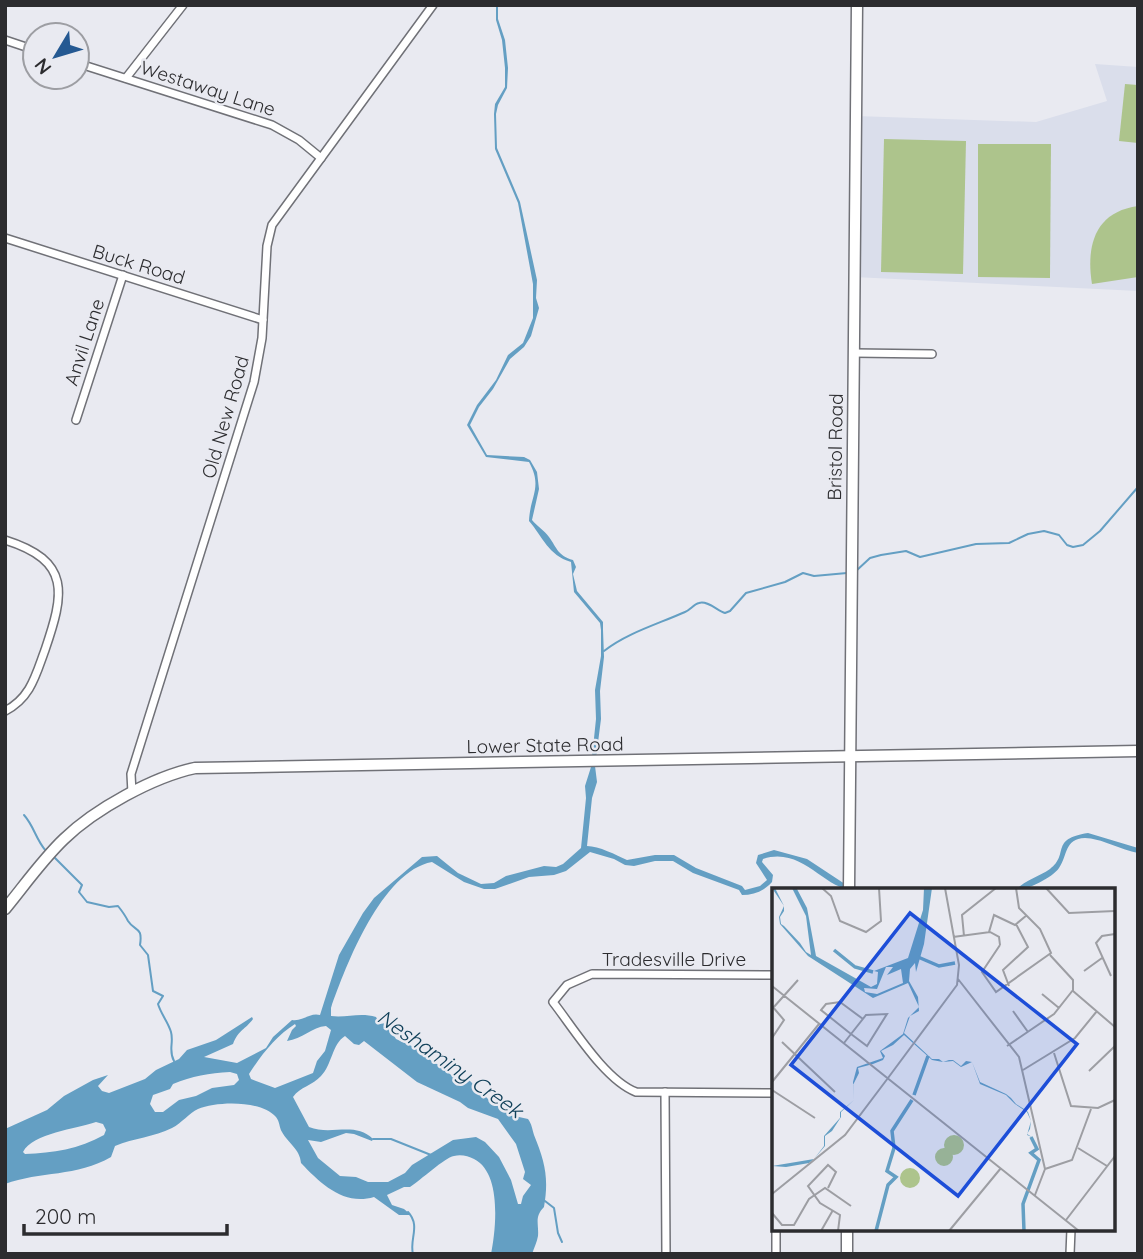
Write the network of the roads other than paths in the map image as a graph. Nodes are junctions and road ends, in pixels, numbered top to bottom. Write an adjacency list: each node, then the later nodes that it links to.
1 (183, 5): 5 (street)
2 (433, 5): 6 (street, Old New Road)
3 (857, 5): 10 (main road, Bristol Road)
4 (91, 68): 5 (street, Westaway Lane)
5 (126, 79): 6 (street, Westaway Lane)
6 (321, 158): 9 (street, Old New Road)
7 (5, 238): 8 (street, Buck Road)
8 (123, 275): 9 (street, Buck Road); 12 (street, Anvil Lane)
9 (263, 320): 17 (street, Old New Road)
10 (853, 353): 11 (street); 16 (main road, Bristol Road)
11 (932, 354)
12 (76, 420)
13 (5, 540): 14 (street)
14 (5, 711)
15 (1138, 751): 16 (main road, Lower State Road)
16 (850, 757): 17 (main road, Lower State Road); 18 (main road, Bristol Road)
17 (132, 793): 19 (main road, Lower State Road)
18 (849, 886)
19 (5, 909)
20 (772, 975): 21 (street, Tradesville Drive)
21 (665, 1092): 22 (street, Tradesville Drive); 26 (street)
22 (772, 1093)
23 (776, 1231): 27 (street)
24 (847, 1231): 28 (main road)
25 (1071, 1231): 29 (street)
26 (666, 1254)
27 (776, 1254)
28 (847, 1254)
29 (1070, 1254)

